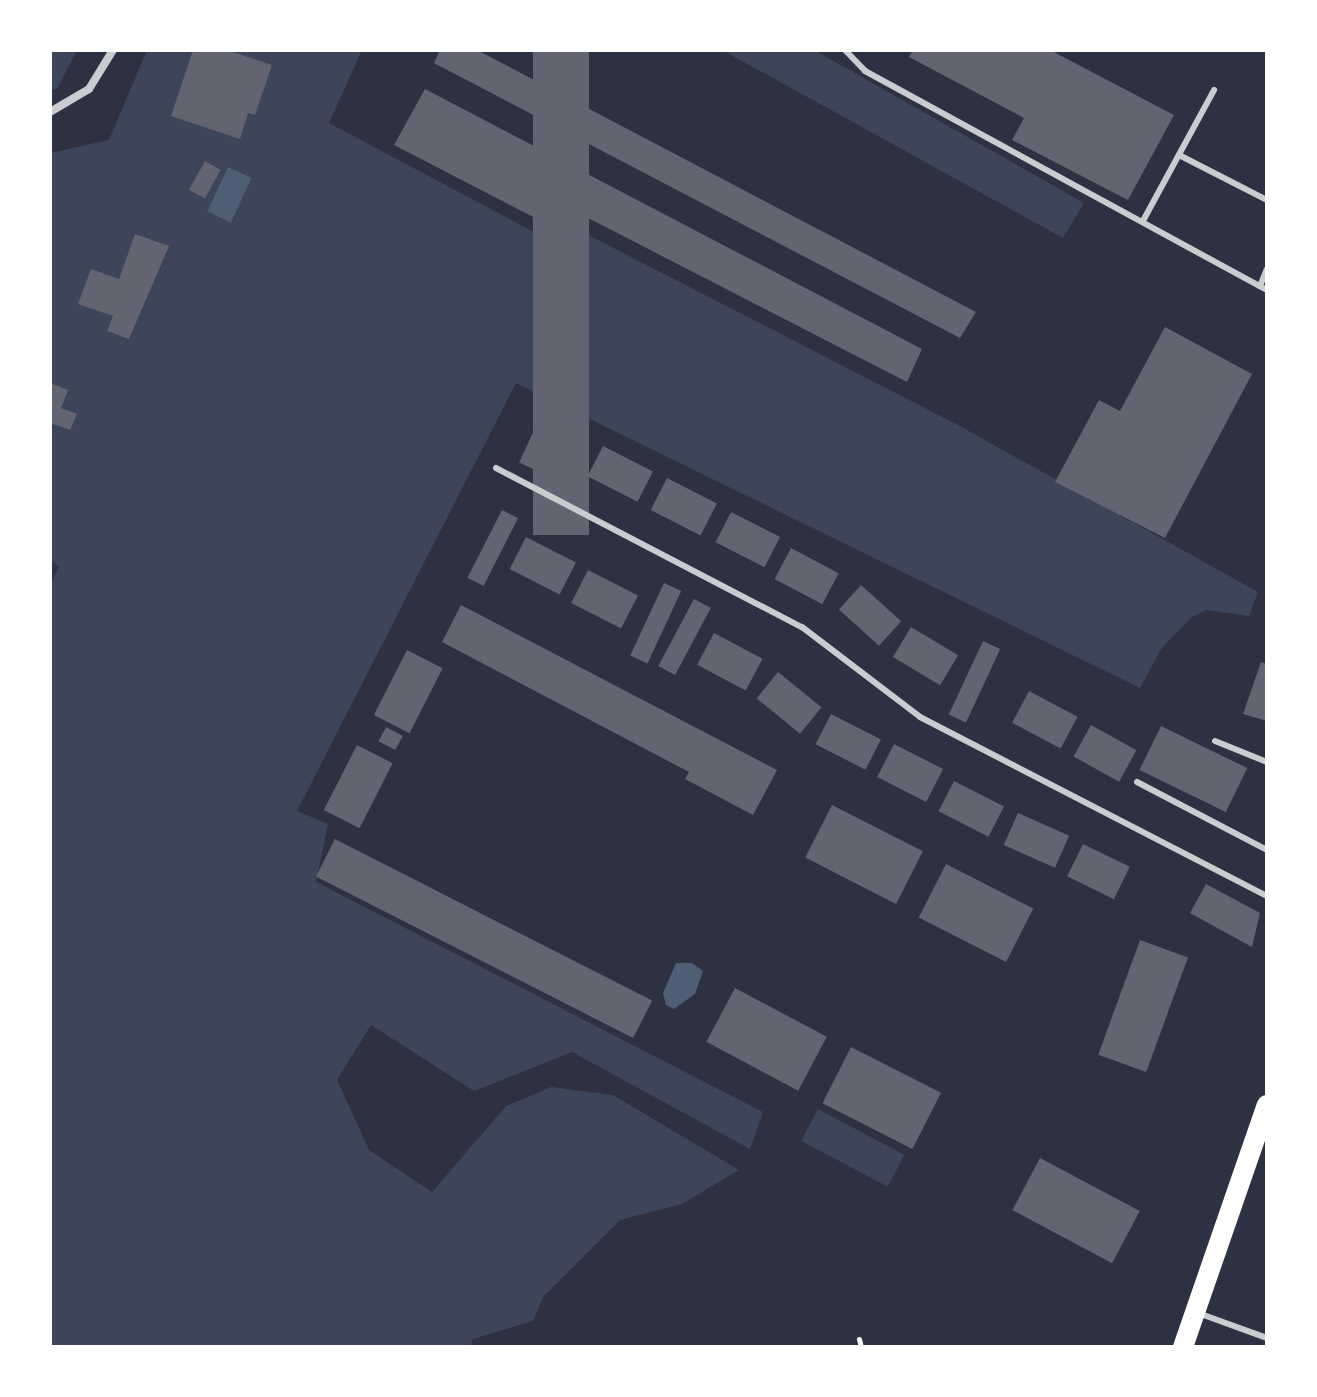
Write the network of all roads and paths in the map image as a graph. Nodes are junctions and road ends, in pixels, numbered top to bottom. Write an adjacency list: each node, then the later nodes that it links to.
1 (845, 50): 7 (lane)
2 (111, 54): 4 (street)
3 (1214, 90): 5 (lane)
4 (50, 112)
5 (1179, 155): 6 (lane); 7 (lane)
6 (1267, 200)
7 (1144, 219): 9 (lane)
8 (1267, 269): 9 (lane)
9 (1264, 288)
10 (496, 468): 15 (lane)
11 (1215, 741): 12 (lane)
12 (1267, 762)
13 (1137, 782): 14 (lane)
14 (1267, 850)
15 (1267, 896)
16 (1267, 1105): 17 (main road)
17 (1195, 1312): 18 (lane); 21 (main road)
18 (1267, 1338)
19 (859, 1339): 20 (path)
20 (861, 1347)
21 (1183, 1347)

